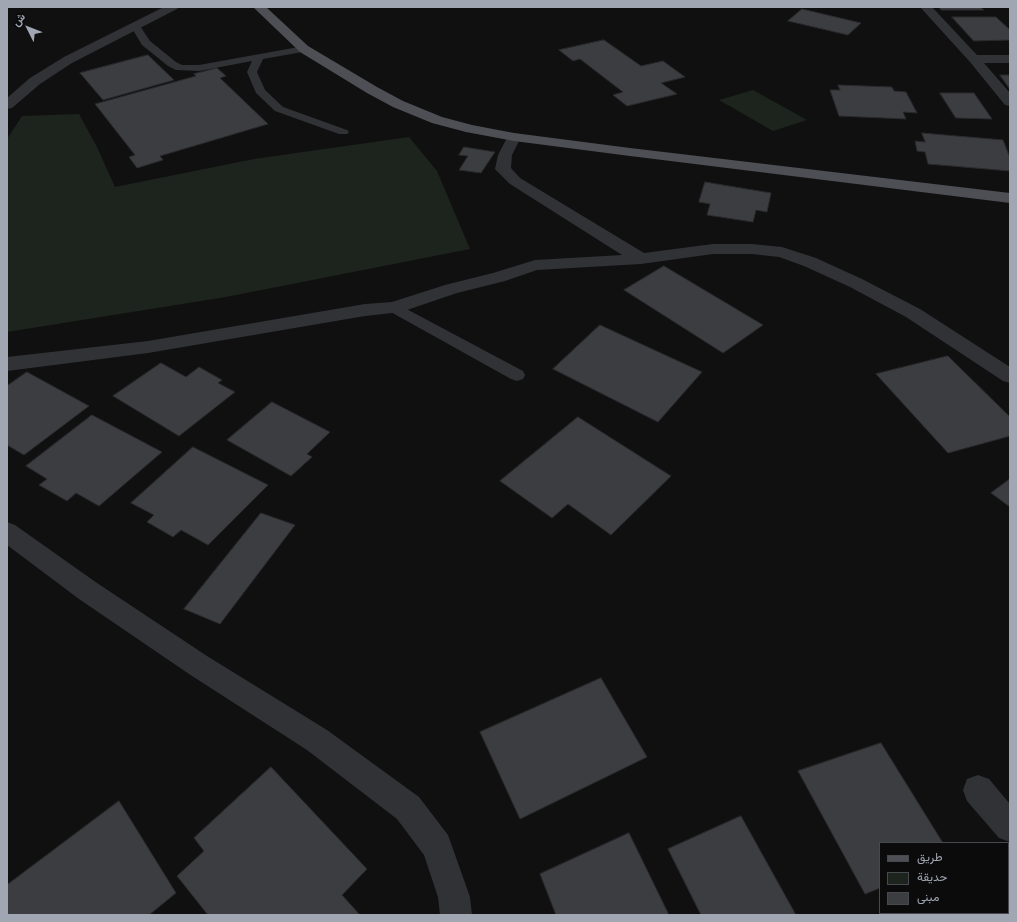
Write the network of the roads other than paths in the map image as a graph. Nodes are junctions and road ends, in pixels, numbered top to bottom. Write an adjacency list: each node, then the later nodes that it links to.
1 (173, 7): 4 (street)
2 (259, 7): 5 (main road)
3 (926, 7): 7 (street)
4 (135, 25): 6 (lane); 10 (street)
5 (304, 48): 6 (lane); 12 (main road)
6 (259, 58): 11 (lane)
7 (974, 59): 8 (street); 9 (street)
8 (1010, 59)
9 (1010, 102)
10 (7, 105)
11 (343, 132)
12 (514, 137): 13 (main road); 14 (street)
13 (1010, 198)
14 (641, 259): 15 (street); 18 (street)
15 (394, 308): 16 (street); 17 (lane)
16 (7, 364)
17 (517, 375)
18 (1010, 376)
19 (7, 532): 22 (street)
20 (978, 790): 21 (street)
21 (1010, 827)
22 (456, 915)

